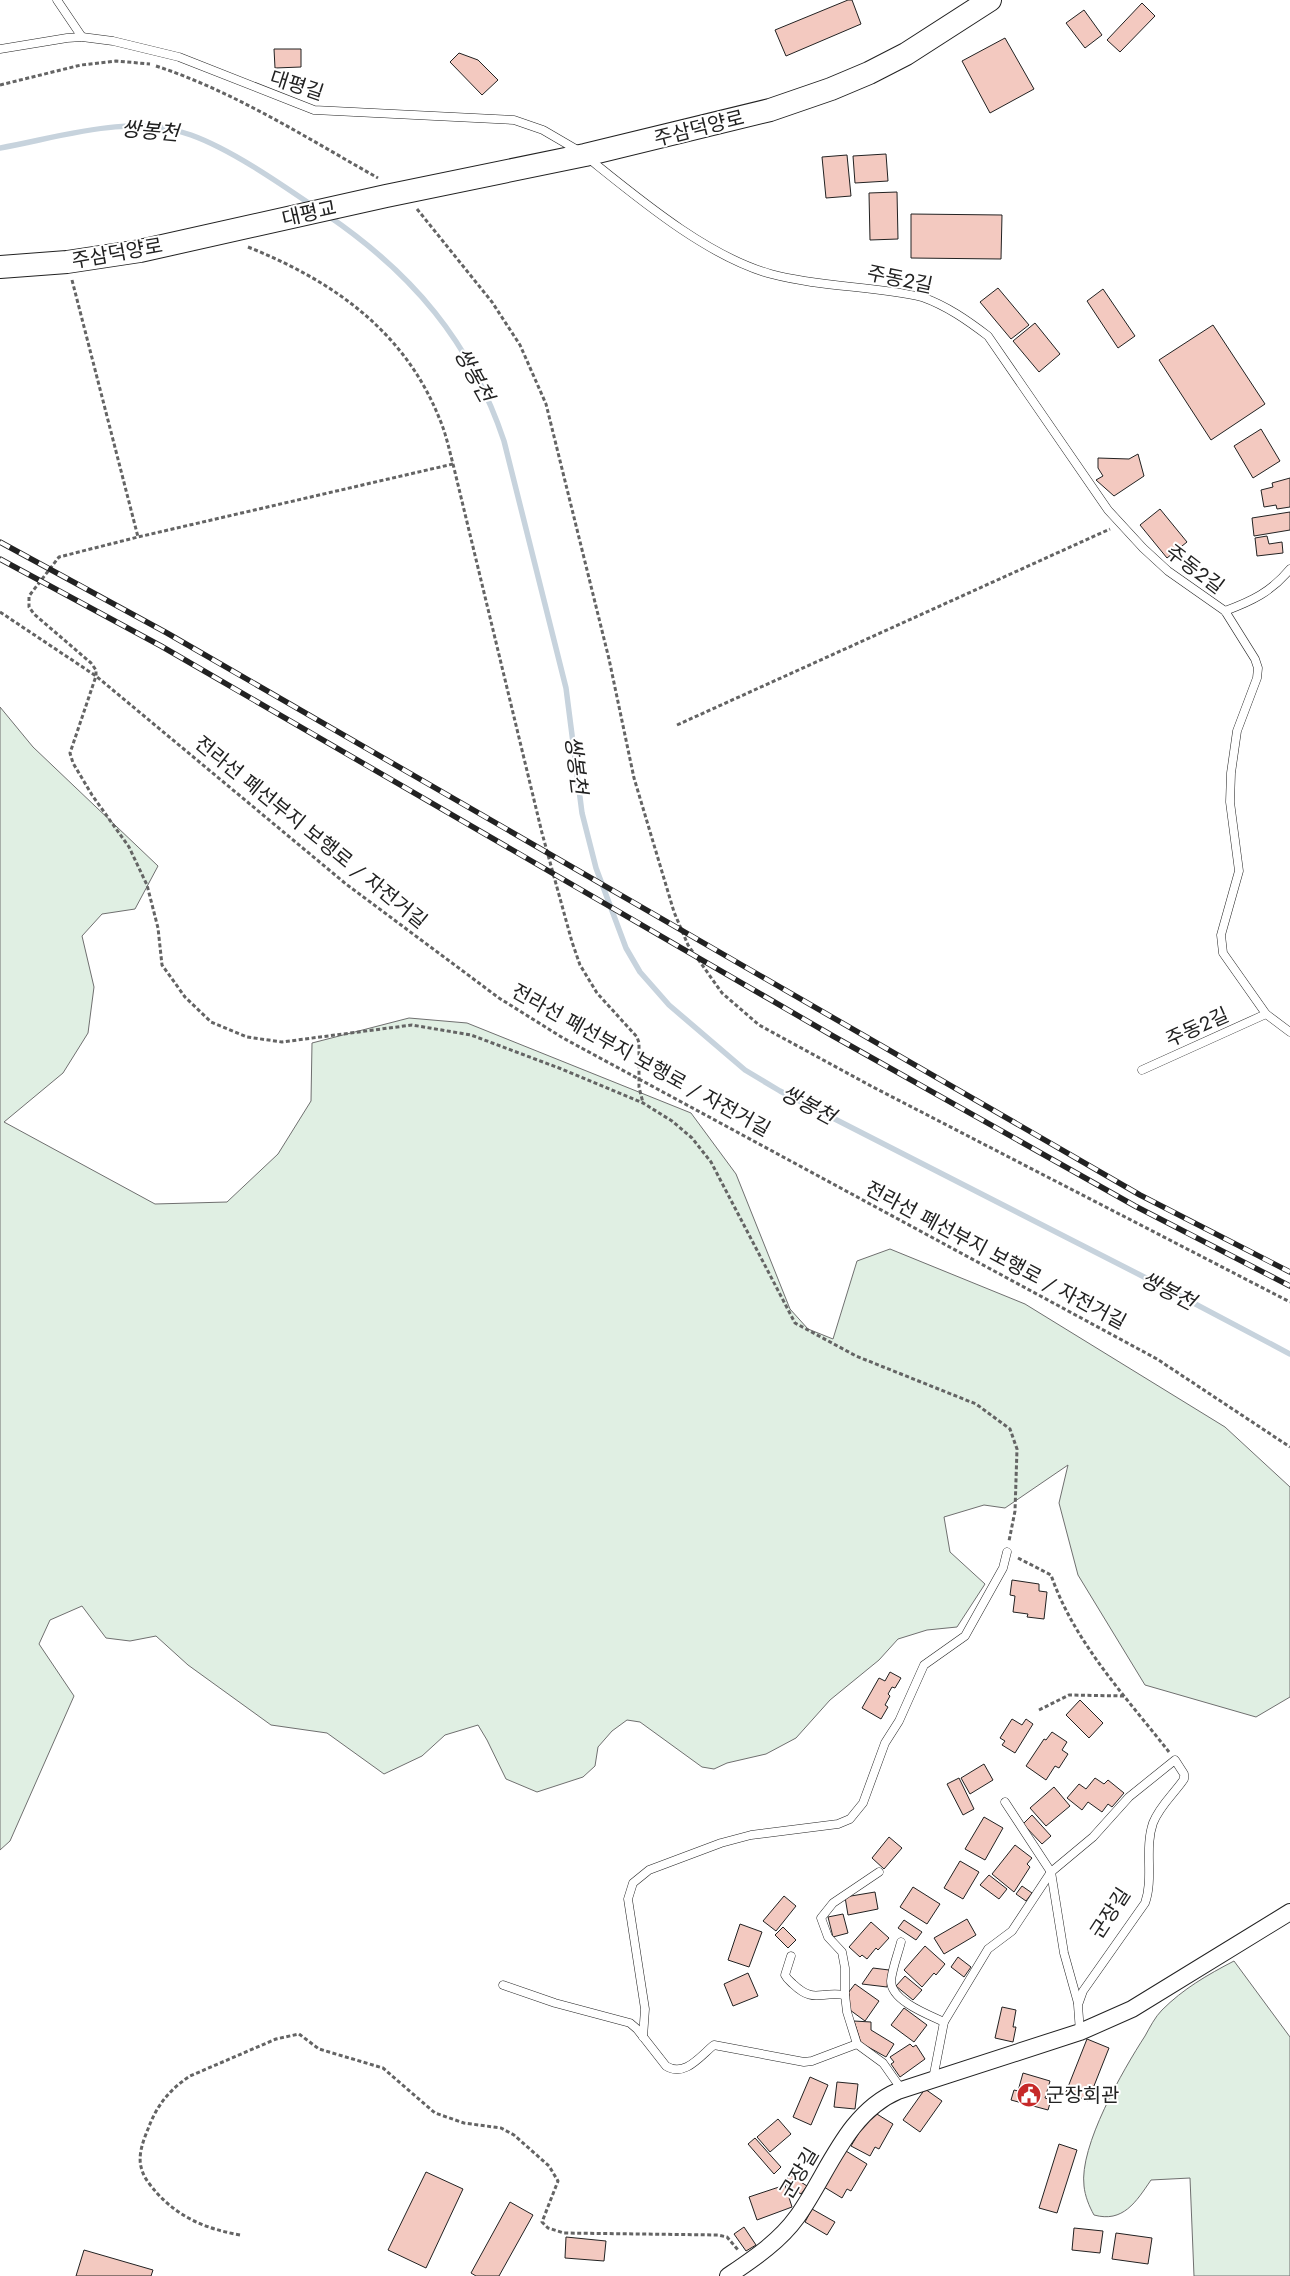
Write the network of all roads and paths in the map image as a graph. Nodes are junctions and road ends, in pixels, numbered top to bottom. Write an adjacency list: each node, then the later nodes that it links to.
1 (57, 0): 3 (lane)
2 (990, 0): 6 (street, 주삼덕양로)
3 (82, 37): 4 (lane, 대평길); 6 (lane, 대평길)
4 (0, 49)
5 (0, 85): 7 (path)
6 (585, 155): 7 (street, 주삼덕양로); 12 (lane, 주동2길)
7 (394, 194): 8 (street, 대평교); 24 (path)
8 (224, 233): 9 (street, 주삼덕양로); 11 (path)
9 (67, 262): 10 (street, 주삼덕양로); 13 (path)
10 (0, 267)
11 (453, 464): 13 (path); 22 (path)
12 (1120, 525): 15 (lane, 주동2길); 18 (path)
13 (138, 537): 17 (path)
14 (1290, 569): 15 (lane, 주동2길)
15 (1225, 611): 19 (lane, 주동2길)
16 (0, 612): 17 (path, 전라선 폐선부지 보행로 / 자전거길)
17 (96, 676): 22 (path, 전라선 폐선부지 보행로 / 자전거길); 23 (path)
18 (677, 725)
19 (1266, 1014): 20 (lane, 주동2길); 21 (lane, 주동2길)
20 (1290, 1032)
21 (1142, 1070)
22 (639, 1079): 23 (path); 25 (path, 전라선 폐선부지 보행로 / 자전거길)
23 (643, 1103): 26 (path)
24 (1290, 1302)
25 (1290, 1447)
26 (1007, 1552): 27 (path); 41 (lane)
27 (1125, 1696): 28 (path); 29 (path)
28 (1039, 1710)
29 (1175, 1760): 32 (lane); 38 (lane, 군장길)
30 (1005, 1802): 32 (lane)
31 (879, 1872): 37 (lane)
32 (1051, 1872): 38 (lane); 39 (lane)
33 (1290, 1912): 40 (street, 군장길)
34 (901, 1942): 39 (lane)
35 (791, 1956): 37 (lane)
36 (503, 1985): 41 (lane)
37 (845, 1995): 42 (lane)
38 (1078, 2005): 40 (lane)
39 (944, 2022): 43 (lane)
40 (1080, 2032): 43 (street, 군장길)
41 (643, 2037): 42 (lane)
42 (856, 2044): 44 (lane)
43 (932, 2080): 44 (street, 군장길)
44 (902, 2090): 46 (street, 군장길)
45 (240, 2235): 46 (path)
46 (746, 2263): 47 (street, 군장길)
47 (728, 2276)

